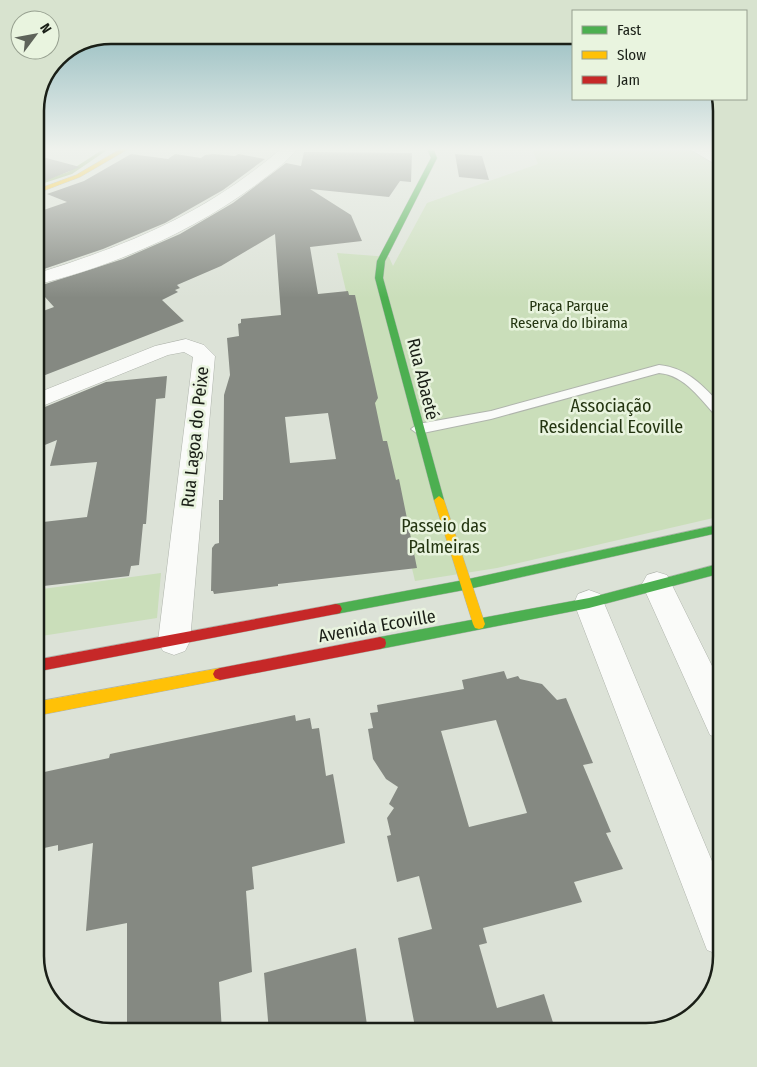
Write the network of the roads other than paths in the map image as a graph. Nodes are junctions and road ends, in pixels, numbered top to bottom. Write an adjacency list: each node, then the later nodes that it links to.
1 (228, 198): 3 (street)
2 (414, 198): 6 (street, Rua Abaeté)
3 (44, 277)
4 (44, 398): 13 (street, Rua Lagoa do Peixe)
5 (713, 405): 6 (lane)
6 (418, 429): 10 (street, Rua Abaeté)
7 (713, 530): 10 (street, Avenida Ecoville)
8 (713, 570): 9 (street, Avenida Ecoville)
9 (657, 584): 11 (street, Avenida Ecoville); 15 (street)
10 (464, 585): 12 (street, Rua Abaeté); 13 (street, Avenida Ecoville)
11 (589, 603): 12 (street, Avenida Ecoville); 17 (street)
12 (479, 624): 16 (street, Avenida Ecoville)
13 (174, 641): 14 (street, Avenida Ecoville)
14 (44, 664)
15 (713, 704)
16 (44, 707)
17 (713, 913)

